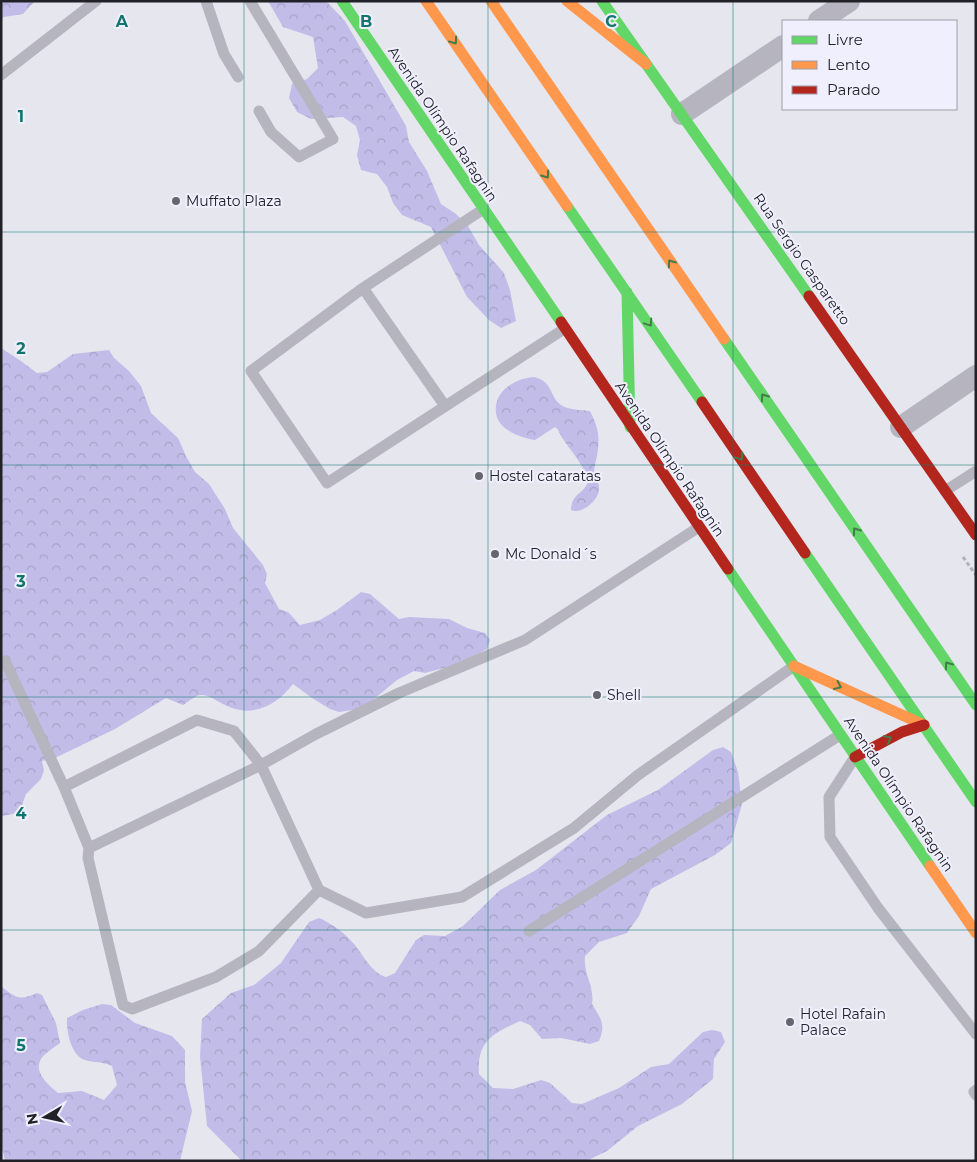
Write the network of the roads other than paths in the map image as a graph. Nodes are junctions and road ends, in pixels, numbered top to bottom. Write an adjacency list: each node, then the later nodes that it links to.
1 (96, 1): 13 (lane)
2 (206, 1): 14 (lane)
3 (250, 1): 15 (lane)
4 (342, 1): 17 (main road, Avenida Olímpio Rafagnin)
5 (426, 1): 19 (main road, one-way to 19)
6 (491, 1): 31 (main road, one-way to 6)
7 (567, 1): 12 (main road)
8 (602, 1): 12 (main road, Rua Sergio Gasparetto)
9 (849, 1): 10 (street)
10 (820, 20)
11 (782, 47): 16 (street)
12 (646, 64): 16 (main road, Rua Sergio Gasparetto)
13 (1, 75)
14 (238, 77)
15 (259, 111)
16 (682, 114): 24 (main road, Rua Sergio Gasparetto)
17 (482, 210): 18 (lane); 20 (main road, Avenida Olímpio Rafagnin)
18 (364, 288): 22 (lane); 22 (lane)
19 (627, 292): 23 (main road); 32 (main road, one-way to 32)
20 (564, 329): 22 (lane); 23 (main road, Avenida Olímpio Rafagnin)
21 (976, 376): 24 (street)
22 (446, 406)
23 (630, 427): 27 (main road, Avenida Olímpio Rafagnin)
24 (901, 428): 26 (main road, Rua Sergio Gasparetto)
25 (976, 470): 26 (lane)
26 (945, 491): 28 (main road, Rua Sergio Gasparetto)
27 (699, 527): 30 (main road, Avenida Olímpio Rafagnin); 35 (lane)
28 (976, 535)
29 (5, 661): 36 (lane)
30 (794, 666): 32 (main road, one-way to 32); 33 (main road, Avenida Olímpio Rafagnin); 39 (lane)
31 (976, 705)
32 (924, 725): 34 (main road, one-way to 32); 37 (main road)
33 (840, 735): 34 (main road, Avenida Olímpio Rafagnin); 40 (lane)
34 (855, 757): 41 (main road, Avenida Olímpio Rafagnin); 42 (lane)
35 (261, 765): 36 (lane); 38 (lane); 39 (lane)
36 (64, 787): 38 (lane)
37 (976, 802)
38 (89, 848): 39 (lane)
39 (319, 890)
40 (529, 931)
41 (976, 933)
42 (976, 1034)
43 (976, 1090): 44 (lane)
44 (976, 1095)

